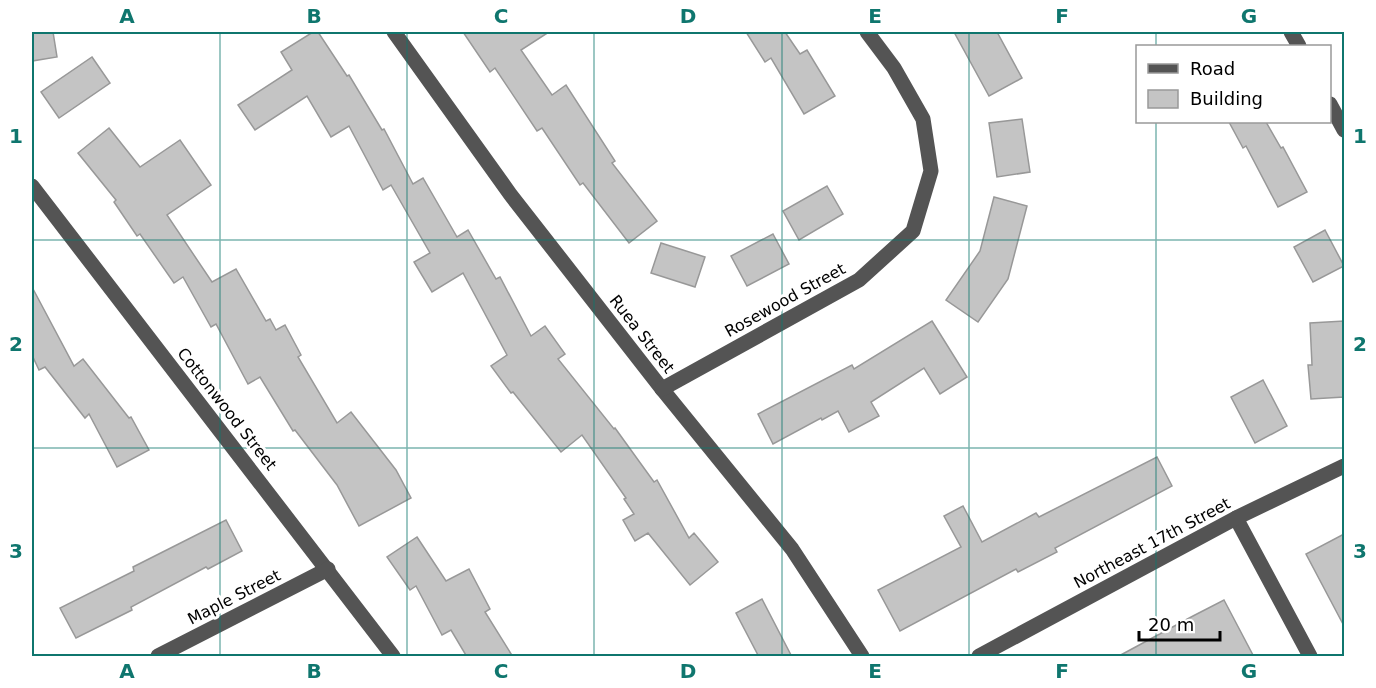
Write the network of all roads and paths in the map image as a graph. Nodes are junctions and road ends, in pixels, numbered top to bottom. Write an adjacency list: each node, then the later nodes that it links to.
1 (393, 32): 6 (street, Ruea Street)
2 (867, 32): 6 (street, Rosewood Street)
3 (1331, 107): 4 (street)
4 (1344, 130)
5 (32, 186): 9 (street, Cottonwood Street)
6 (662, 389): 12 (street, Ruea Street)
7 (1344, 466): 8 (street, Northeast 17th Street)
8 (1236, 518): 13 (street, Northeast 17th Street); 14 (street)
9 (327, 569): 10 (street, Maple Street); 11 (street, Cottonwood Street)
10 (158, 657)
11 (393, 657)
12 (862, 657)
13 (979, 657)
14 (1310, 657)

